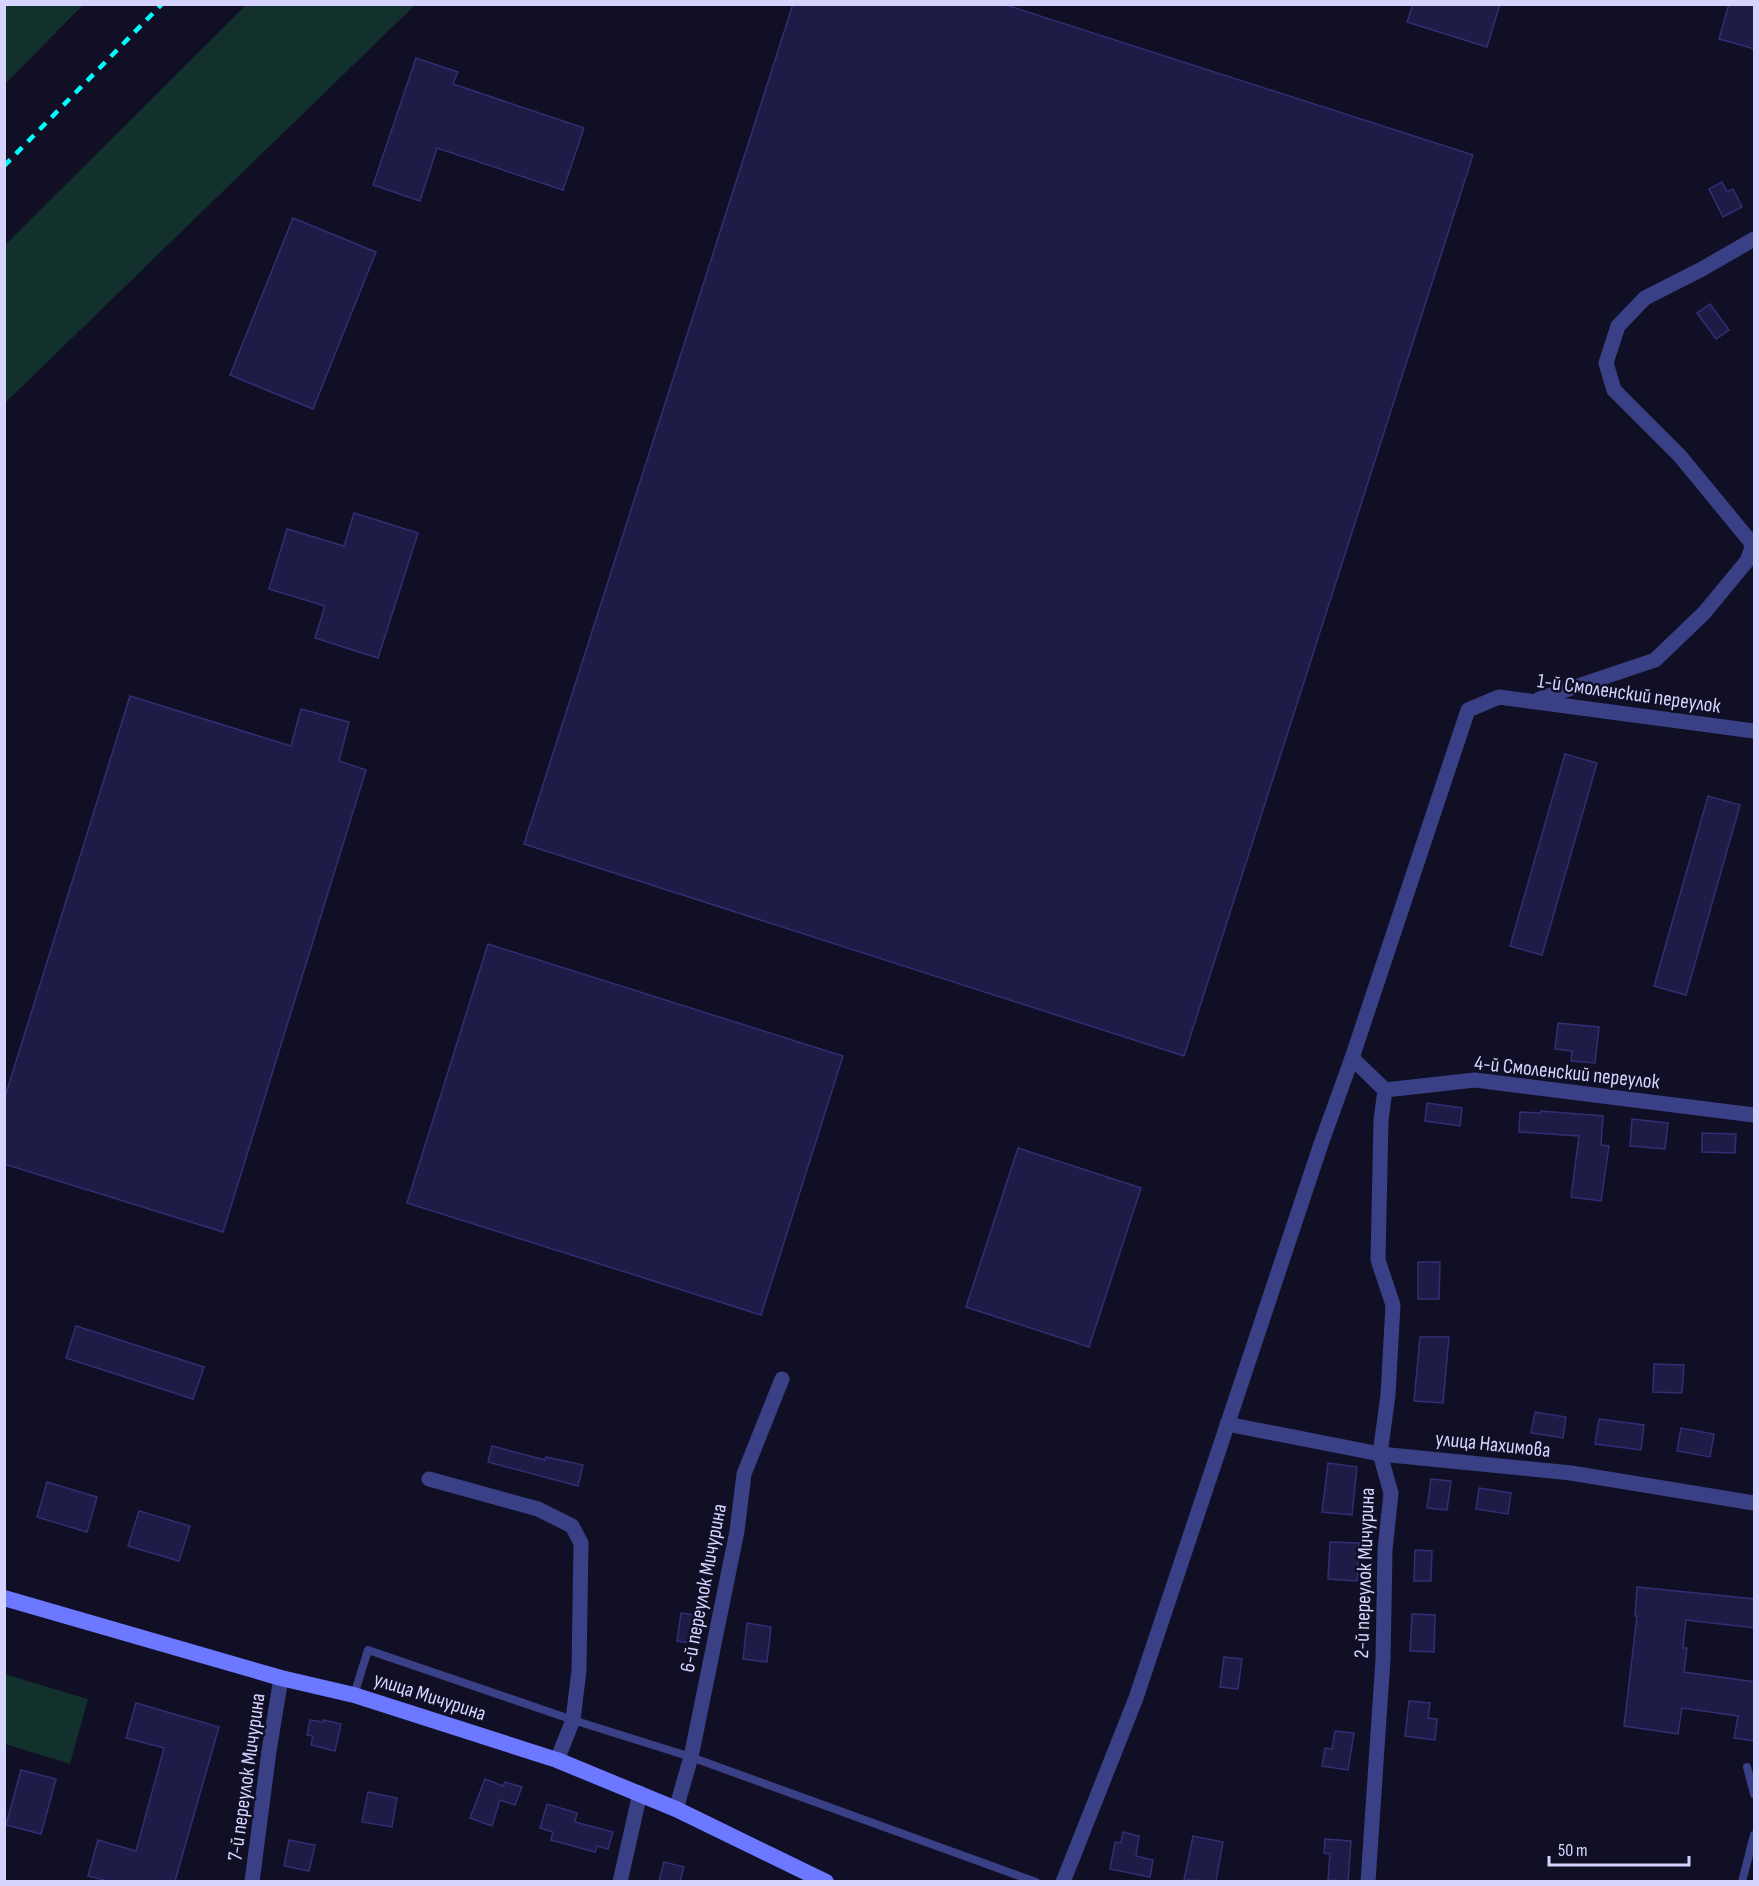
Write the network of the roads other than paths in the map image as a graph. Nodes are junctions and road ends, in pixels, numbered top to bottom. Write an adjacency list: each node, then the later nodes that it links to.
1 (1755, 239): 2 (street)
2 (1754, 544): 3 (street)
3 (1535, 701): 4 (street, 1-й Смоленский переулок); 5 (street, 1-й Смоленский переулок)
4 (1755, 731)
5 (1352, 1058): 6 (street); 9 (street)
6 (1385, 1090): 7 (street, 4-й Смоленский переулок); 10 (street, 2-й переулок Мичурина)
7 (1755, 1115)
8 (782, 1379): 17 (street, 6-й переулок Мичурина)
9 (1227, 1424): 10 (street, улица Нахимова); 28 (street)
10 (1380, 1454): 12 (street, улица Нахимова); 29 (street, 2-й переулок Мичурина)
11 (429, 1479): 16 (street)
12 (1755, 1503)
13 (4, 1598): 14 (main road, улица Мичурина)
14 (281, 1678): 15 (main road, улица Мичурина); 24 (street, 7-й переулок Мичурина)
15 (354, 1695): 16 (lane); 18 (main road, улица Мичурина)
16 (573, 1720): 17 (lane); 18 (street)
17 (691, 1756): 22 (street, 6-й переулок Мичурина); 27 (lane)
18 (557, 1760): 20 (main road, улица Мичурина)
19 (1747, 1767): 21 (lane)
20 (640, 1793): 22 (main road, улица Мичурина); 25 (street)
21 (1755, 1794)
22 (676, 1809): 26 (main road, улица Мичурина)
23 (1755, 1835): 30 (lane)
24 (252, 1881)
25 (620, 1881)
26 (826, 1881)
27 (1036, 1881)
28 (1063, 1881)
29 (1368, 1881)
30 (1742, 1881)

